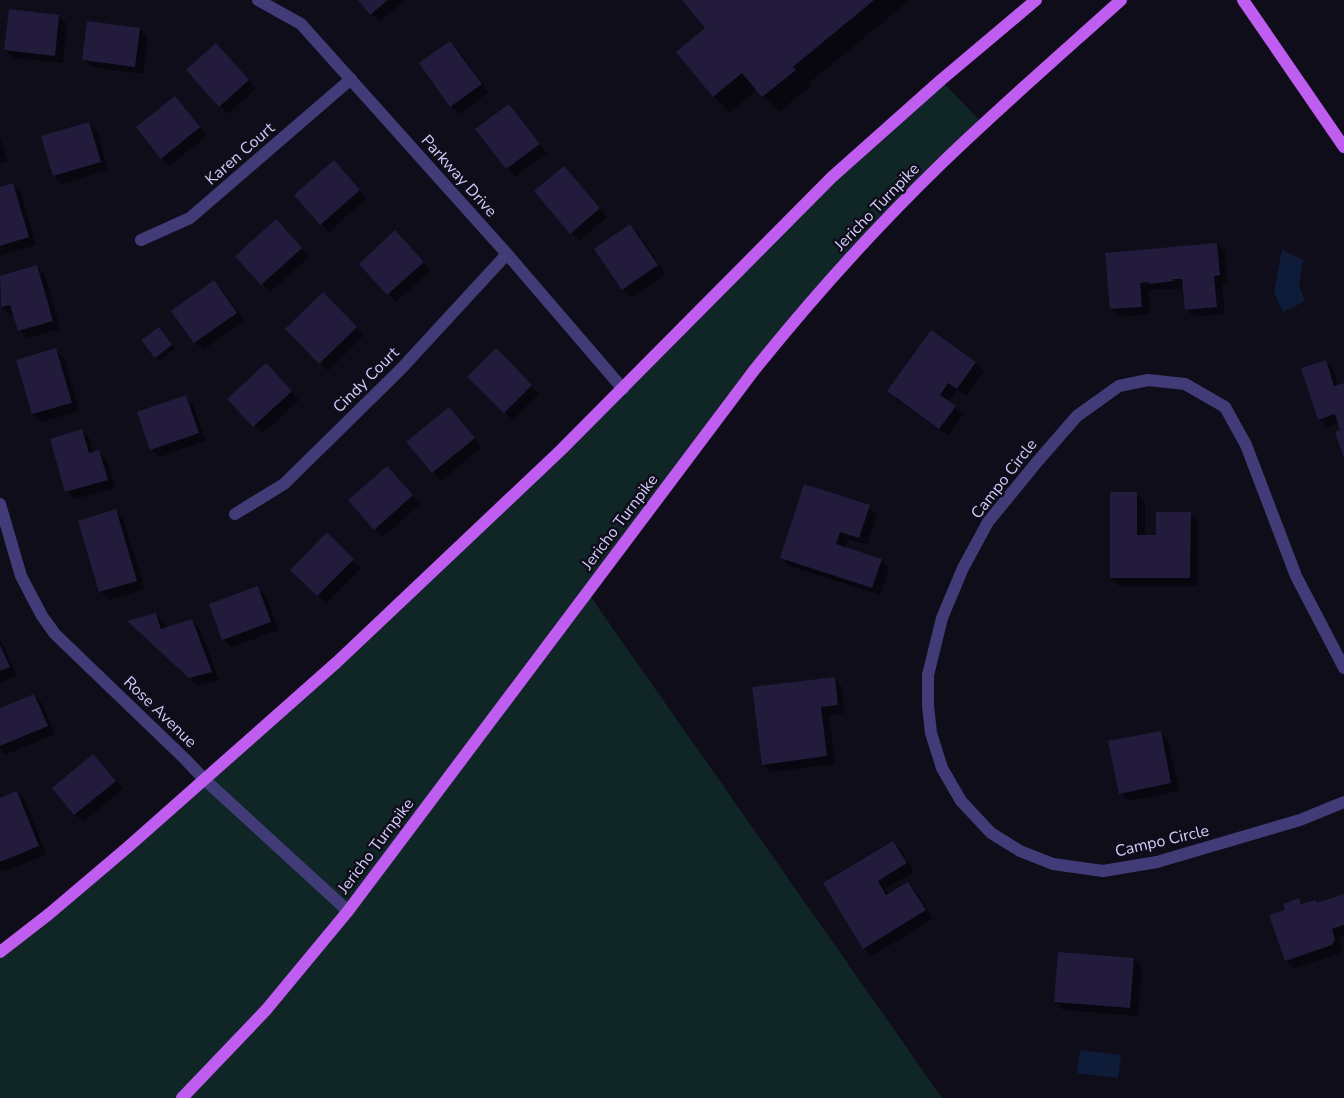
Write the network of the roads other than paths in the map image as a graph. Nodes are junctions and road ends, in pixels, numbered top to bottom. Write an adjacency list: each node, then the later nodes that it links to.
1 (258, 0): 5 (street, Parkway Drive)
2 (1036, 0): 9 (main road)
3 (1121, 0): 15 (main road, Jericho Turnpike)
4 (1243, 0): 6 (main road)
5 (351, 78): 7 (street, Karen Court); 8 (street, Parkway Drive)
6 (1344, 147)
7 (141, 240)
8 (507, 254): 9 (street, Parkway Drive); 11 (street, Cindy Court)
9 (623, 389): 13 (main road)
10 (0, 504): 13 (street, Rose Avenue)
11 (235, 514)
12 (1344, 668): 14 (street, Campo Circle)
13 (204, 779): 15 (street, Rose Avenue); 16 (main road)
14 (1344, 802)
15 (348, 911): 17 (main road, Jericho Turnpike)
16 (0, 952)
17 (182, 1098)

